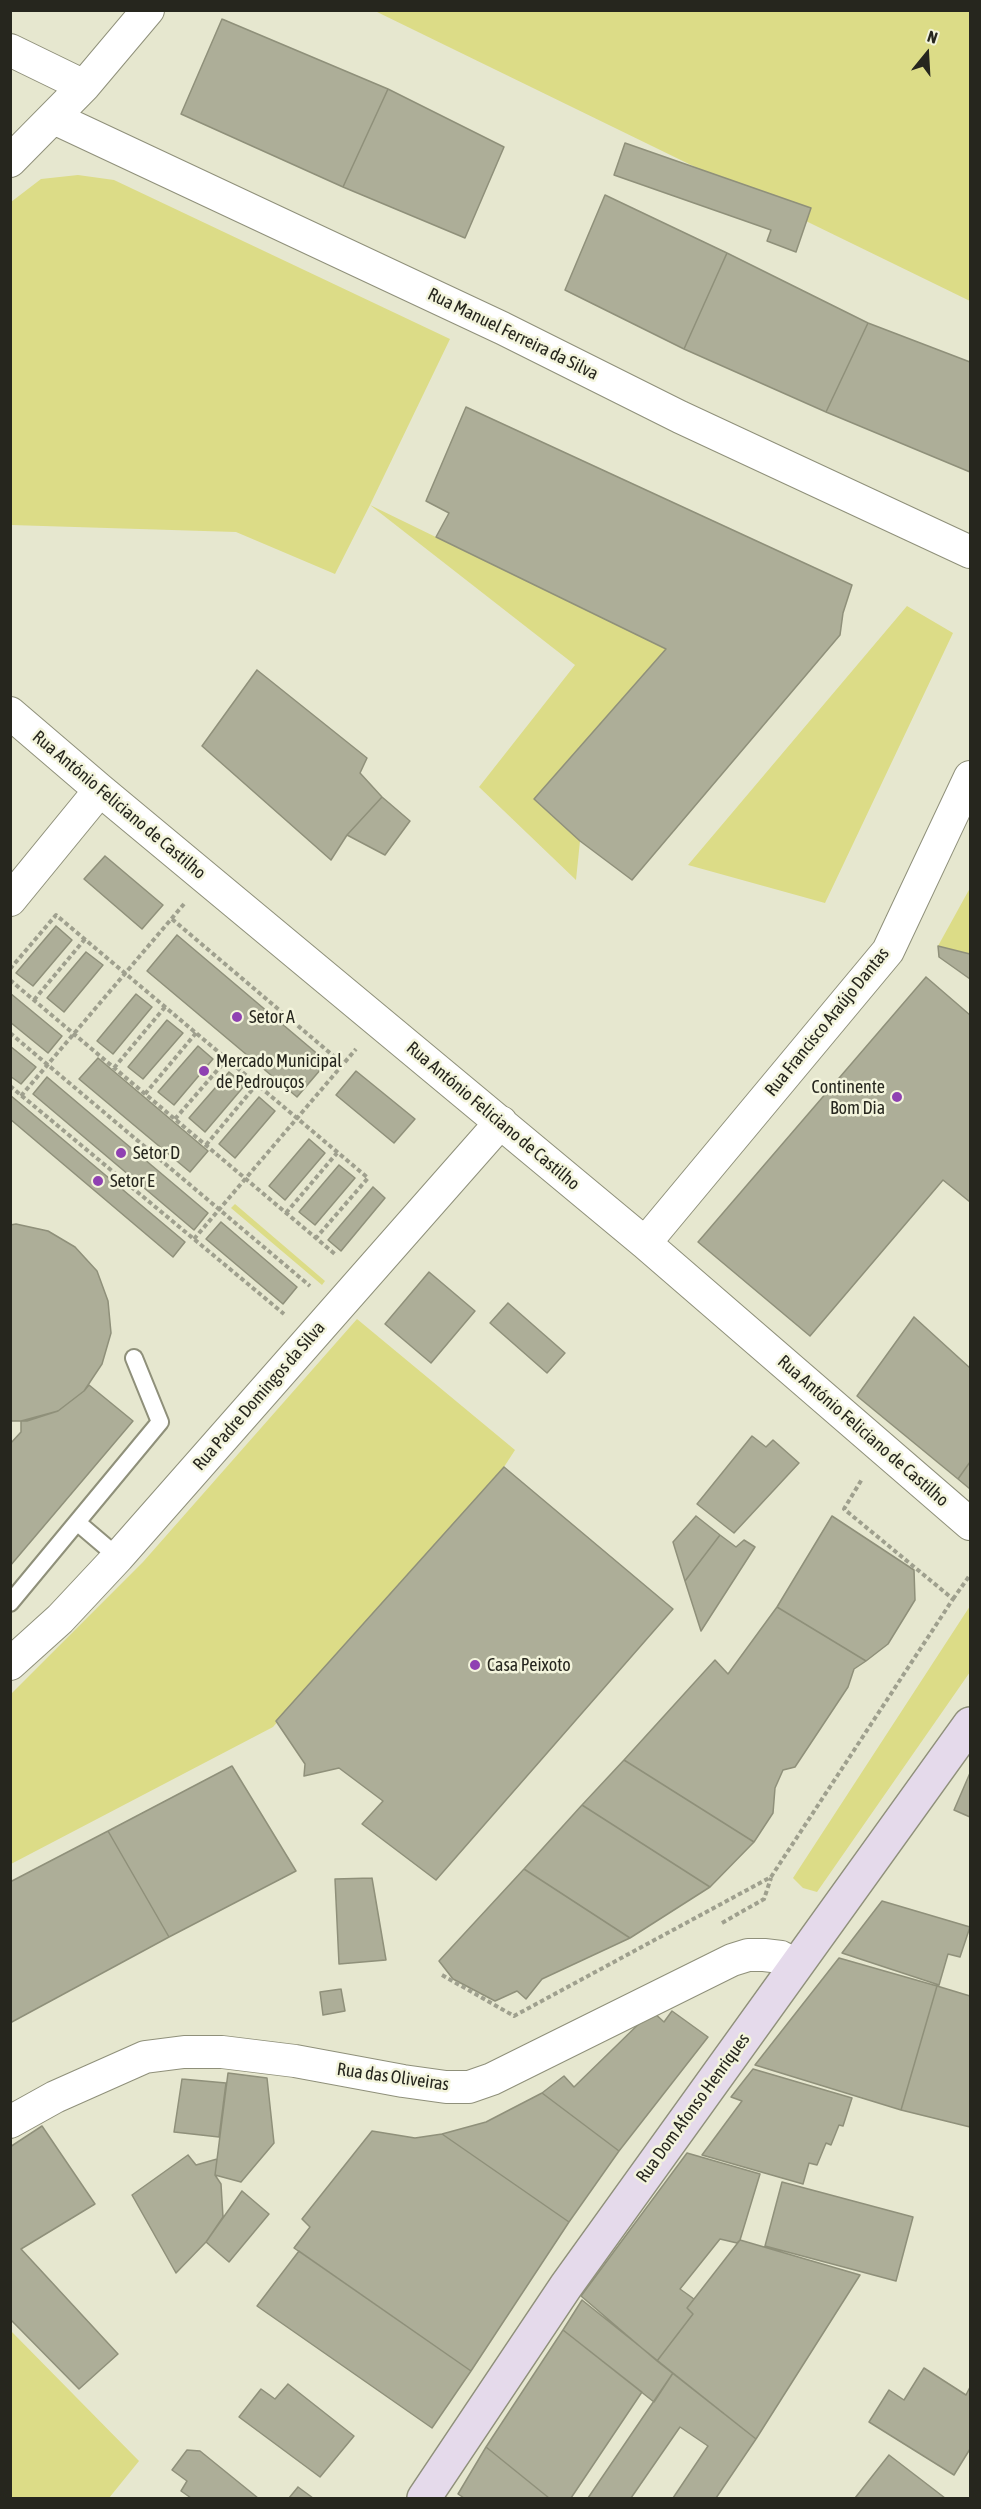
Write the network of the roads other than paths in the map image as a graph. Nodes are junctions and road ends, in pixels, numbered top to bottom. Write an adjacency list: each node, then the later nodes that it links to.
1 (148, 10): 3 (street)
2 (10, 50): 3 (street)
3 (84, 86): 4 (street)
4 (54, 118): 5 (street); 6 (street, Rua Manuel Ferreira da Silva)
5 (13, 151)
6 (970, 552)
7 (10, 713): 9 (street, Rua António Feliciano de Castilho)
8 (970, 777): 12 (street, Rua Francisco Araújo Dantas)
9 (100, 790): 10 (street); 11 (street, Rua António Feliciano de Castilho)
10 (10, 900)
11 (501, 1122): 12 (street, Rua António Feliciano de Castilho); 16 (street, Rua Padre Domingos da Silva)
12 (645, 1243): 15 (street, Rua António Feliciano de Castilho)
13 (134, 1358): 14 (lane)
14 (78, 1523): 16 (lane); 17 (lane)
15 (970, 1524)
16 (118, 1557): 18 (street, Rua Padre Domingos da Silva)
17 (10, 1603)
18 (10, 1664)
19 (970, 1724): 20 (main road, Rua Dom Afonso Henriques)
20 (796, 1965): 21 (street, Rua das Oliveiras); 22 (main road, Rua Dom Afonso Henriques)
21 (10, 2122)
22 (424, 2499)

